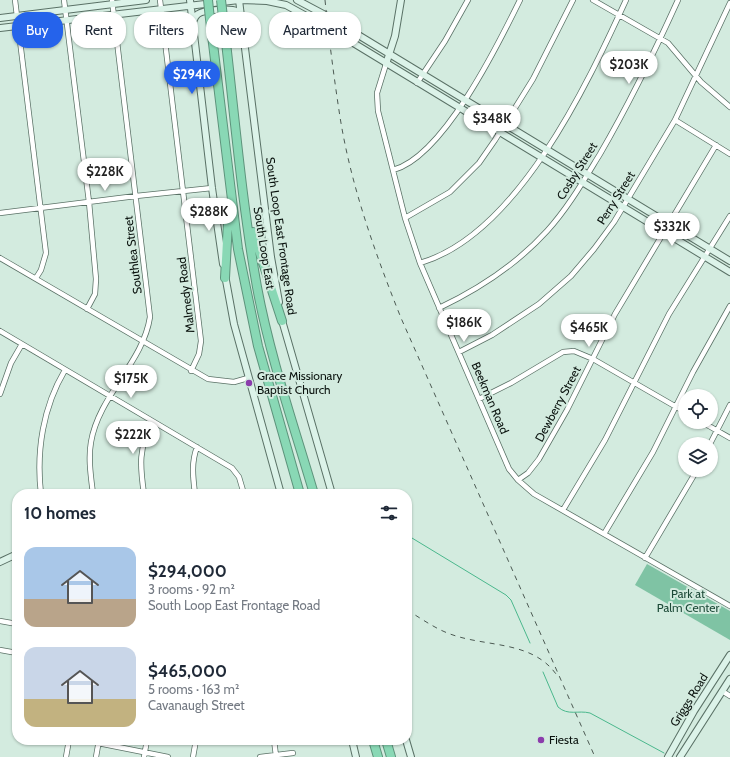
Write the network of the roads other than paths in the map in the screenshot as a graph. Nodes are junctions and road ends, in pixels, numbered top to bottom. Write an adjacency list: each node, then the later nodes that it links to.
1 (15, 0): 22 (street)
2 (64, 0): 21 (street)
3 (146, 0): 16 (main road)
4 (160, 0): 20 (street, Malmedy Road)
5 (208, 0): 63 (highway, South Loop East, bridge)
6 (221, 0): 68 (highway, South Loop East, bridge)
7 (239, 0): 17 (main road); 26 (main road); 46 (main road, South Loop East Frontage Road)
8 (297, 0): 19 (main road)
9 (401, 0): 45 (main road)
10 (468, 0): 48 (street)
11 (520, 0): 51 (street)
12 (573, 0): 55 (street)
13 (593, 0): 31 (street)
14 (626, 0): 31 (street)
15 (678, 0): 40 (street, Cosby Street)
16 (113, 2): 21 (main road); 24 (street, Southlea Street)
17 (190, 2): 20 (main road); 25 (main road)
18 (730, 3): 49 (street, Perry Street)
19 (309, 6): 27 (main road); 28 (main road)
20 (162, 8): 29 (main road); 66 (street, Malmedy Road)
21 (66, 11): 23 (main road); 35 (street)
22 (17, 12)
23 (56, 12)
24 (114, 12)
25 (191, 12)
26 (300, 12)
27 (305, 12)
28 (319, 12)
29 (126, 13)
30 (198, 15): 46 (main road)
31 (619, 15): 40 (street); 58 (street)
32 (12, 17): 33 (main road)
33 (0, 18)
34 (63, 20): 35 (main road)
35 (67, 20): 36 (main road); 70 (street)
36 (71, 20)
37 (12, 27): 38 (main road)
38 (0, 28)
39 (361, 37): 45 (main road)
40 (661, 39): 49 (street); 62 (street, Cosby Street)
41 (22, 48): 72 (street)
42 (118, 48): 67 (street, Southlea Street)
43 (195, 48): 65 (main road)
44 (361, 48): 47 (main road)
45 (390, 54): 47 (main road); 48 (main road)
46 (246, 56): 89 (main road, South Loop East Frontage Road)
47 (386, 64): 50 (main road); 61 (street, Beekman Road)
48 (422, 75): 50 (street); 51 (main road)
49 (696, 76): 52 (street); 54 (street, Perry Street)
50 (417, 83): 53 (main road)
51 (465, 100): 53 (street); 55 (main road)
52 (730, 107)
53 (460, 108): 56 (main road); 61 (street)
54 (675, 120): 57 (street); 69 (street, Perry Street)
55 (505, 125): 56 (street); 58 (main road)
56 (500, 133): 60 (main road); 75 (street)
57 (716, 146): 59 (street); 76 (street, Dewberry Street)
58 (546, 149): 60 (street); 62 (main road)
59 (730, 154)
60 (541, 157): 64 (main road); 82 (street)
61 (393, 170): 75 (street, Beekman Road)
62 (588, 174): 64 (street, Cosby Street); 69 (main road)
63 (230, 180): 85 (highway); 117 (highway, South Loop East)
64 (582, 183): 71 (main road); 87 (street, Cosby Street)
65 (212, 188): 66 (street); 85 (main road)
66 (183, 191): 67 (street); 96 (street, Malmedy Road)
67 (136, 196): 70 (street); 91 (street, Southlea Street)
68 (244, 199): 89 (highway); 118 (highway, South Loop East)
69 (628, 199): 71 (street, Perry Street); 76 (main road)
70 (89, 202): 72 (street); 88 (street)
71 (623, 207): 77 (main road); 93 (street, Perry Street)
72 (42, 208): 73 (street); 84 (street)
73 (0, 214)
74 (730, 216): 78 (street)
75 (406, 218): 82 (street, Beekman Road)
76 (669, 224): 77 (street, Dewberry Street); 78 (main road)
77 (664, 231): 79 (main road); 94 (street, Dewberry Street)
78 (711, 249): 79 (street); 81 (main road)
79 (705, 257): 83 (main road); 98 (street)
80 (0, 258): 84 (street)
81 (730, 260)
82 (420, 263): 87 (street, Beekman Road)
83 (730, 272)
84 (36, 278): 88 (street)
85 (225, 278): 97 (main road)
86 (730, 306): 103 (street)
87 (439, 308): 93 (street, Beekman Road)
88 (87, 309): 91 (street)
89 (282, 321): 119 (main road, South Loop East Frontage Road)
90 (0, 331): 92 (street)
91 (142, 342): 96 (street); 100 (street, Southlea Street)
92 (22, 344): 95 (street); 99 (street)
93 (459, 352): 101 (street, Beekman Road)
94 (593, 359): 98 (street); 101 (street); 110 (street, Dewberry Street)
95 (65, 370): 100 (street); 111 (street)
96 (192, 371): 97 (street)
97 (248, 378): 116 (main road)
98 (635, 383): 103 (street); 120 (street)
99 (0, 394)
100 (109, 396): 104 (street); 112 (street, Southlea Street)
101 (479, 399): 110 (street, Beekman Road)
102 (730, 405): 105 (street)
103 (676, 408): 121 (street)
104 (153, 422): 108 (street); 113 (street)
105 (717, 430): 106 (street); 107 (street)
106 (714, 437)
107 (730, 438)
108 (197, 447): 114 (street); 115 (street)
109 (693, 477): 123 (street)
110 (518, 480): 120 (street, Beekman Road)
111 (40, 489)
112 (92, 489)
113 (143, 489)
114 (194, 489)
115 (242, 489)
116 (280, 489)
117 (299, 489)
118 (313, 489)
119 (331, 489)
120 (563, 510): 121 (street, Beekman Road)
121 (604, 534): 123 (street, Beekman Road)
122 (12, 556): 124 (main road)
123 (645, 558): 125 (street, Beekman Road)
124 (0, 561)
125 (730, 606)
126 (0, 621): 127 (street)
127 (12, 623)
128 (0, 650): 129 (street)
129 (12, 652)
130 (730, 655): 156 (main road, Griggs Road)
131 (730, 678): 132 (main road, Griggs Road)
132 (722, 691): 133 (street); 157 (main road, Griggs Road)
133 (730, 696)
134 (68, 745): 147 (street)
135 (98, 745): 148 (street)
136 (109, 745): 145 (street)
137 (146, 745): 145 (street)
138 (195, 745): 150 (street)
139 (275, 745): 146 (street)
140 (353, 745): 152 (main road)
141 (374, 745): 153 (highway)
142 (387, 745): 154 (highway)
143 (407, 745): 155 (main road)
144 (293, 753): 146 (street)
145 (144, 755): 149 (street)
146 (276, 756): 151 (street)
147 (66, 757)
148 (96, 757)
149 (168, 757)
150 (193, 757)
151 (260, 757)
152 (356, 757)
153 (378, 757)
154 (390, 757)
155 (411, 757)
156 (668, 757)
157 (680, 757)

